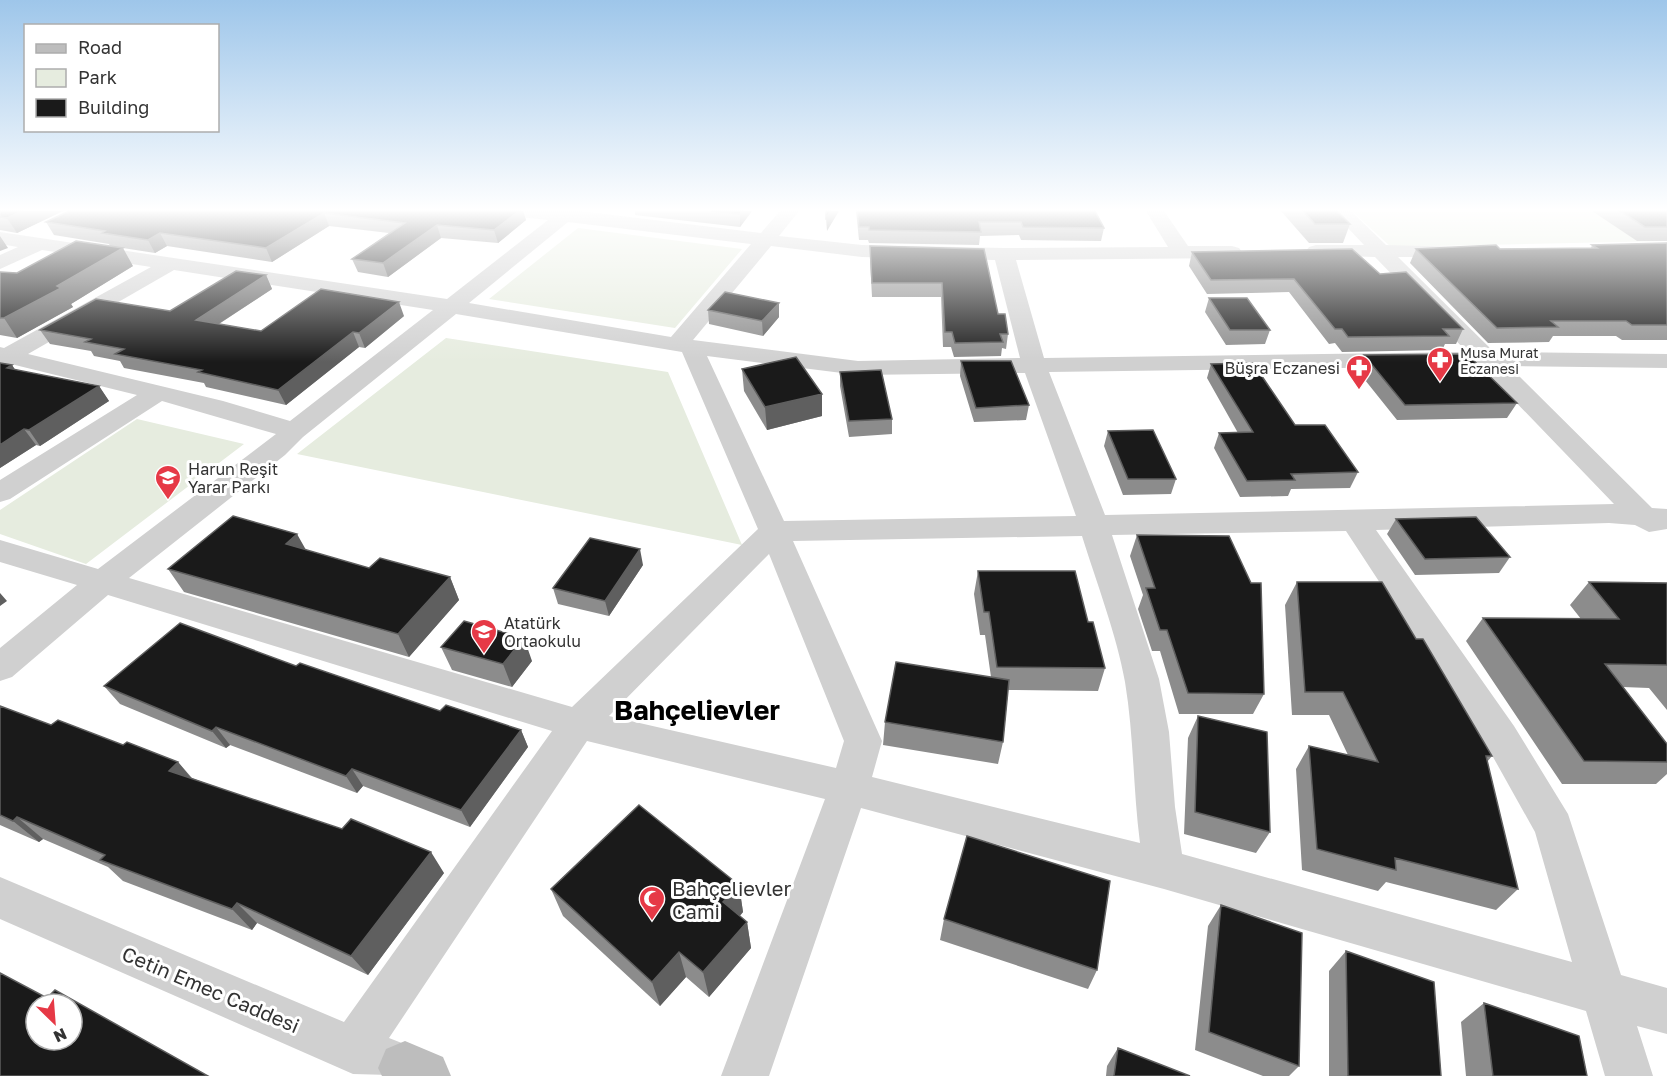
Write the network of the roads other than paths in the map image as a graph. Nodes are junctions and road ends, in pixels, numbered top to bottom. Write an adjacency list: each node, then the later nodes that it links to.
1 (145, 261): 6 (street)
2 (507, 261): 7 (street)
3 (749, 261): 8 (street)
4 (1006, 261): 12 (street)
5 (1391, 261): 10 (street)
6 (169, 265): 7 (street); 9 (street)
7 (450, 306): 8 (street); 14 (street)
8 (684, 345): 12 (street); 19 (street)
9 (3, 356): 13 (street)
10 (1488, 359): 11 (street); 12 (street); 18 (street)
11 (1667, 361)
12 (1034, 365): 17 (street)
13 (158, 392): 14 (street); 15 (street)
14 (294, 430): 21 (street)
15 (0, 493)
16 (1354, 521): 17 (street); 18 (street); 27 (street)
17 (1094, 525): 19 (street); 25 (street)
18 (1659, 525)
19 (774, 531): 23 (street); 24 (street)
20 (0, 551): 21 (street)
21 (104, 581): 22 (street); 23 (street)
22 (0, 667)
23 (578, 724): 24 (street); 29 (street)
24 (849, 788): 25 (street); 31 (street)
25 (1164, 870): 27 (street)
26 (0, 898): 29 (street, Cetin Emec Caddesi)
27 (1606, 994): 28 (street); 32 (street)
28 (1667, 1011)
29 (354, 1050): 30 (street, Cetin Emec Caddesi)
30 (410, 1073)
31 (745, 1076)
32 (1629, 1076)

